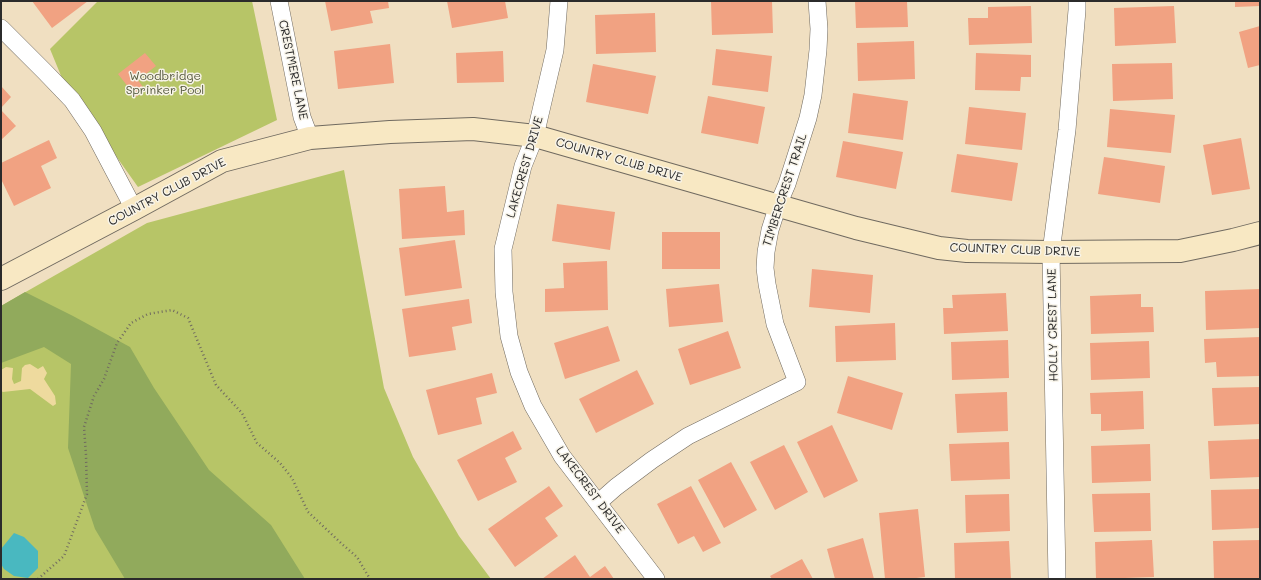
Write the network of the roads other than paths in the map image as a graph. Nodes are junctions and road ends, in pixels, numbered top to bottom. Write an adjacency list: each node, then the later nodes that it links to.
1 (279, 1): 7 (street, CRESTMERE LANE)
2 (559, 1): 6 (street, LAKECREST DRIVE)
3 (817, 1): 8 (street, TIMBERCREST TRAIL)
4 (1077, 1): 11 (street, HOLLY CREST LANE)
5 (1, 28): 9 (street)
6 (535, 136): 7 (street, COUNTRY CLUB DRIVE); 8 (street, COUNTRY CLUB DRIVE); 13 (street, LAKECREST DRIVE)
7 (310, 138): 9 (street, COUNTRY CLUB DRIVE)
8 (778, 205): 11 (street, COUNTRY CLUB DRIVE); 13 (street, TIMBERCREST TRAIL)
9 (134, 209): 12 (street, COUNTRY CLUB DRIVE)
10 (1260, 233): 11 (street, COUNTRY CLUB DRIVE)
11 (1051, 252): 15 (street, HOLLY CREST LANE)
12 (1, 279)
13 (599, 502): 14 (street, LAKECREST DRIVE)
14 (656, 579)
15 (1058, 579)

